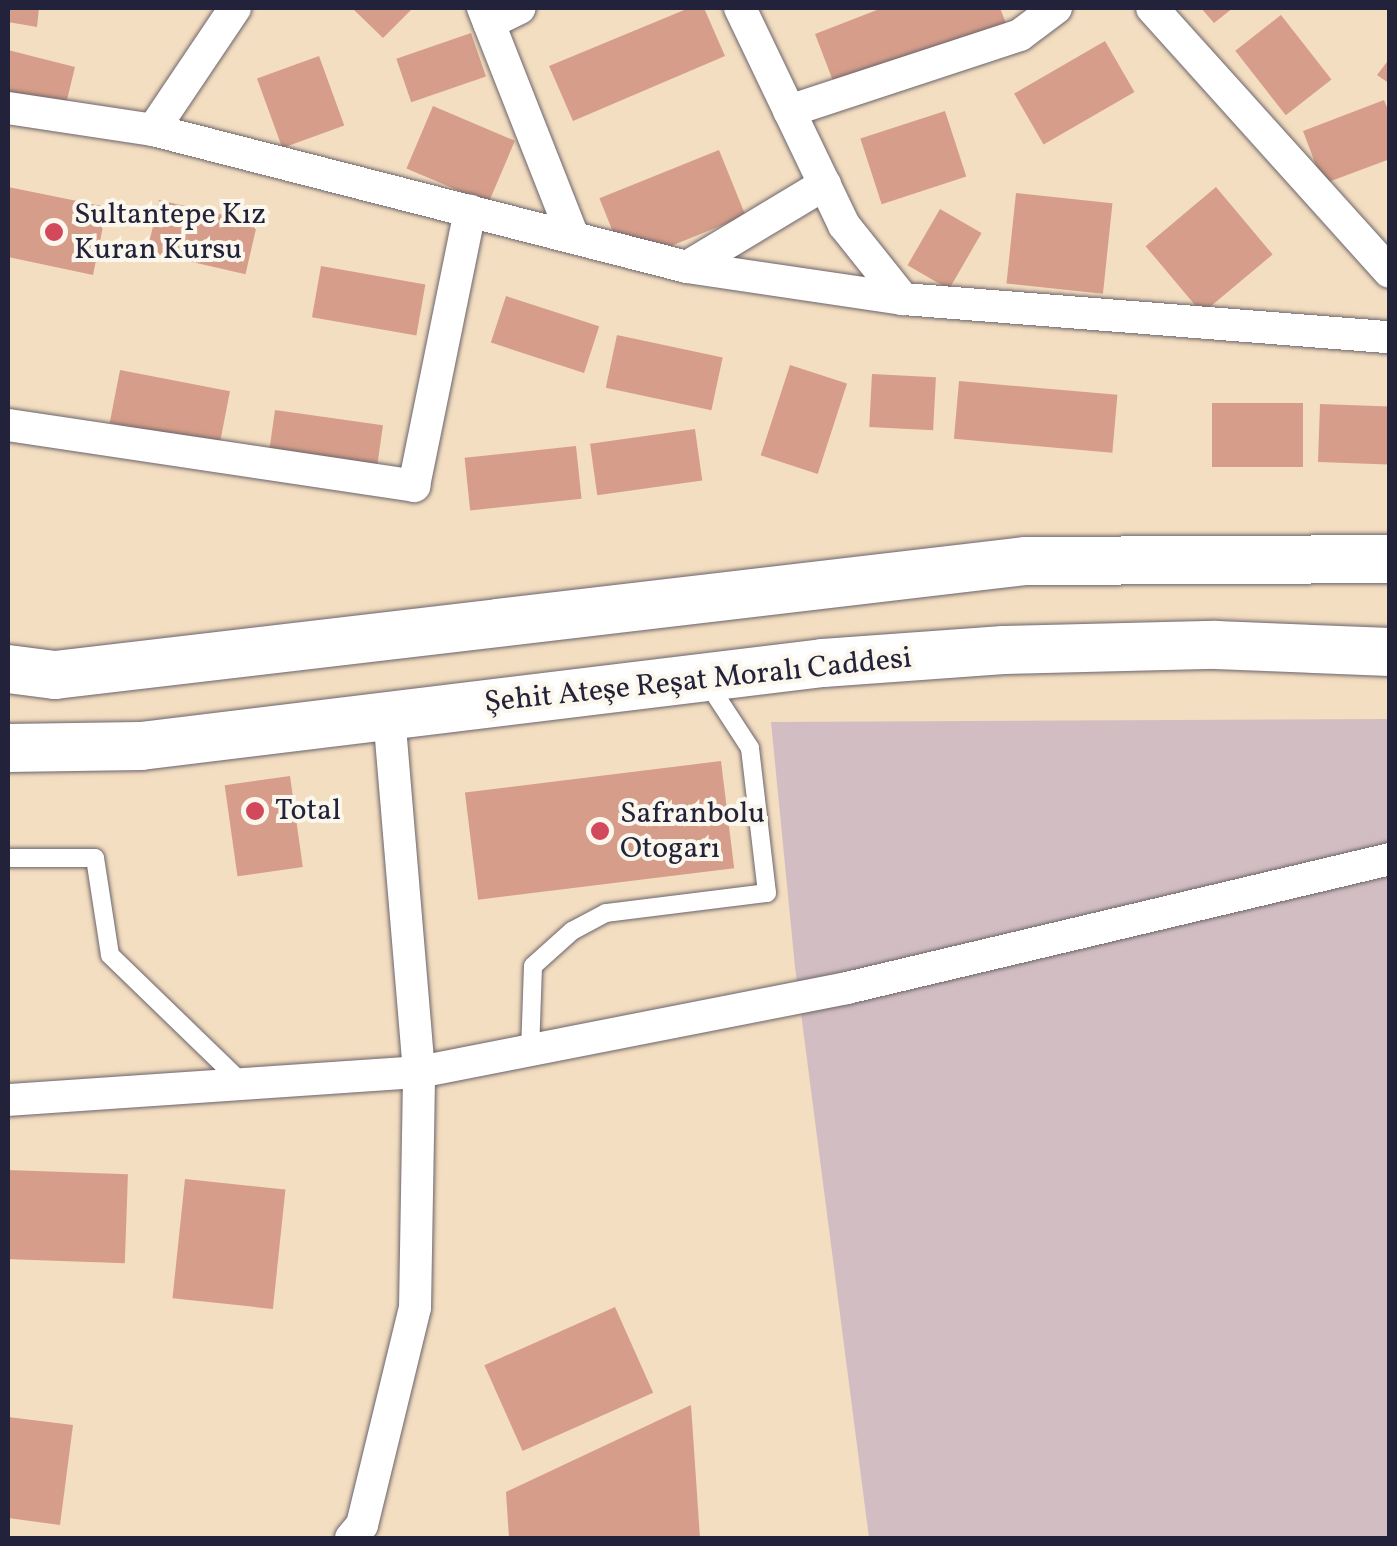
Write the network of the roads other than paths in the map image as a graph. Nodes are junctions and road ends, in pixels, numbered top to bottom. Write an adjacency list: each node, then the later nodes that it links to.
1 (234, 8): 9 (street)
2 (520, 8): 6 (street)
3 (740, 8): 8 (street)
4 (1056, 8): 8 (street)
5 (1152, 8): 14 (street)
6 (486, 15): 12 (street)
7 (8, 108): 9 (street)
8 (790, 111): 10 (street)
9 (153, 130): 11 (street)
10 (825, 184): 13 (street); 15 (street)
11 (470, 211): 12 (street); 17 (street)
12 (572, 234): 13 (street)
13 (686, 267): 15 (street)
14 (1390, 272)
15 (902, 299): 16 (street)
16 (1390, 337)
17 (8, 425)
18 (1390, 559): 20 (main road)
19 (1390, 652): 21 (main road, Şehit Ateşe Reşat Moralı Caddesi)
20 (8, 669)
21 (704, 678): 22 (main road, Şehit Ateşe Reşat Moralı Caddesi); 26 (lane)
22 (389, 716): 23 (main road, Şehit Ateşe Reşat Moralı Caddesi); 27 (street)
23 (8, 748)
24 (8, 858): 28 (lane)
25 (1390, 858): 26 (street)
26 (530, 1052): 27 (street)
27 (419, 1072): 28 (street); 30 (street)
28 (242, 1084): 29 (street)
29 (8, 1100)
30 (351, 1538)

